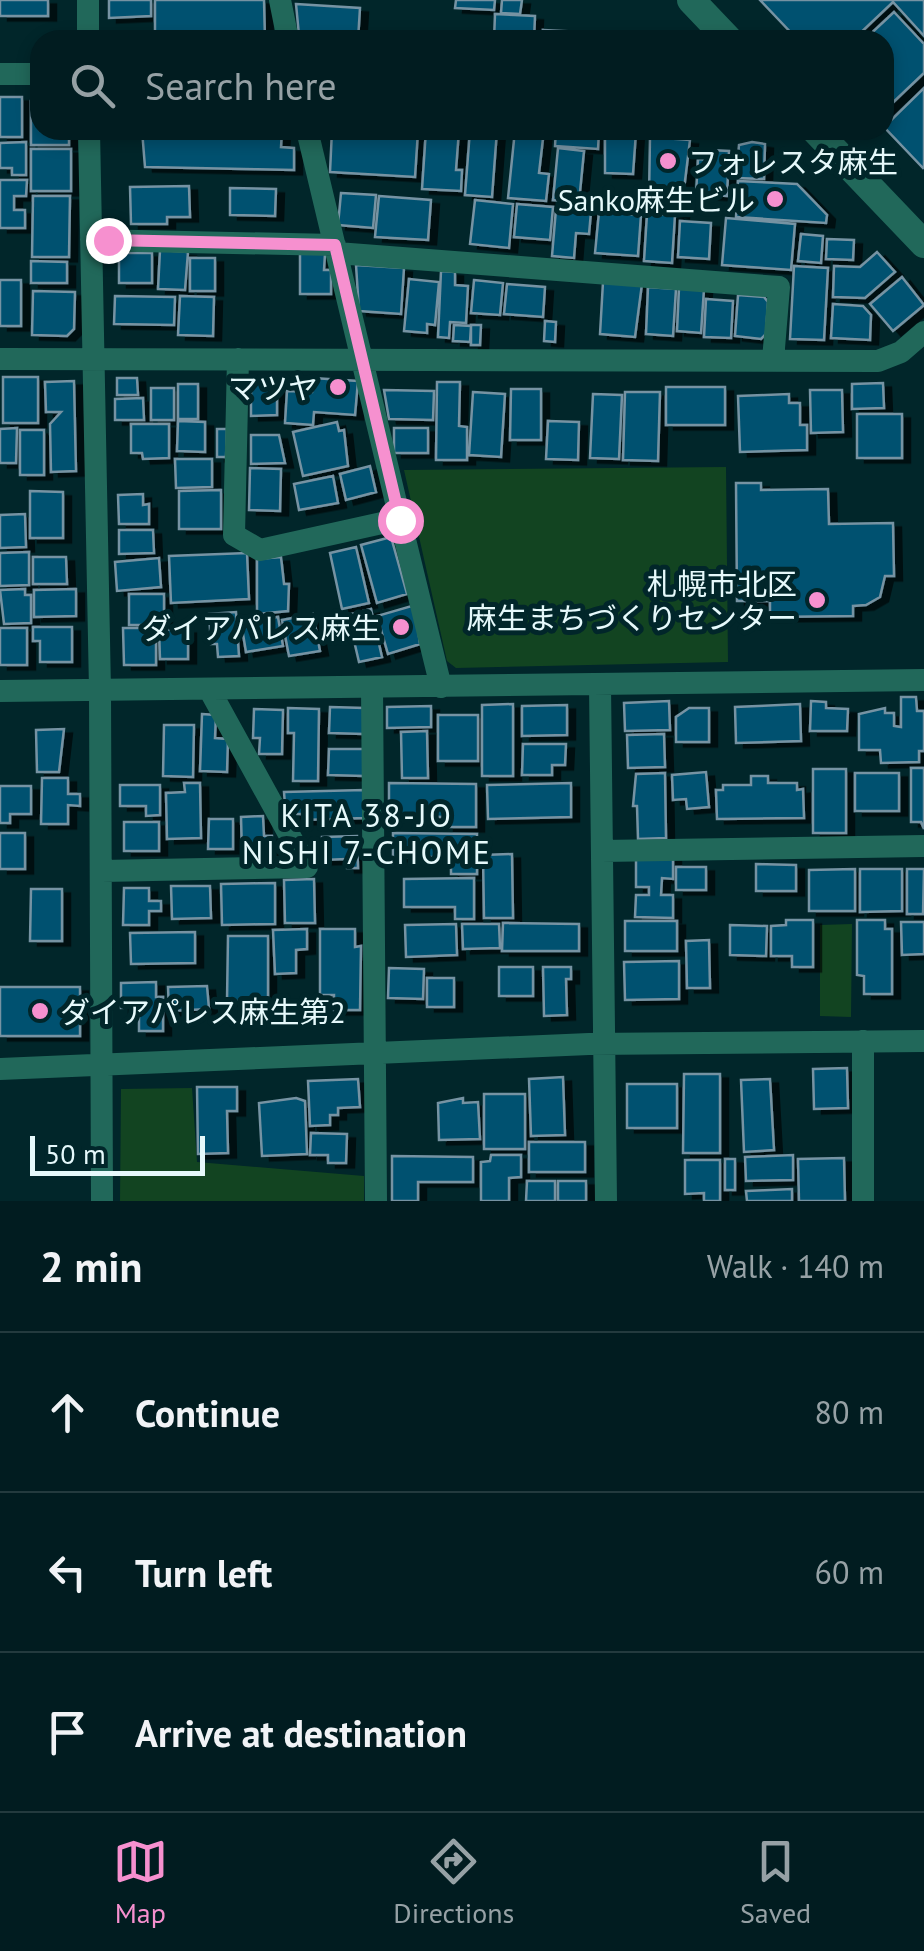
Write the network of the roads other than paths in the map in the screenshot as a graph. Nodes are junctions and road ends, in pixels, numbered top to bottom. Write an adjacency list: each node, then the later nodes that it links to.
1 (88, 0): 4 (street)
2 (280, 0): 5 (street)
3 (690, 0): 6 (street)
4 (88, 30)
5 (286, 30)
6 (719, 30)
7 (0, 74): 8 (street)
8 (30, 74)
9 (89, 140): 12 (street)
10 (309, 140): 14 (street)
11 (825, 140): 13 (street)
12 (90, 240): 14 (street); 17 (street)
13 (924, 244)
14 (336, 249): 19 (street); 20 (street)
15 (924, 332): 20 (street)
16 (0, 359): 17 (street)
17 (93, 359): 18 (street); 27 (street)
18 (238, 359): 19 (street); 21 (street)
19 (362, 359): 20 (street); 21 (street)
20 (773, 360)
21 (400, 520): 25 (street)
22 (924, 680): 23 (street)
23 (600, 685): 25 (street); 30 (street)
24 (372, 687): 25 (street); 26 (street); 35 (street)
25 (440, 687)
26 (209, 689): 27 (street); 31 (street)
27 (100, 690): 28 (street); 31 (street)
28 (0, 691)
29 (924, 846): 30 (street)
30 (602, 851): 34 (street)
31 (102, 871): 36 (street)
32 (864, 1041): 33 (street); 34 (street); 41 (street)
33 (924, 1041)
34 (603, 1044): 35 (street); 40 (street)
35 (376, 1054): 36 (street); 39 (street)
36 (103, 1066): 37 (street); 38 (street)
37 (0, 1069)
38 (102, 1201)
39 (376, 1201)
40 (606, 1201)
41 (863, 1201)

